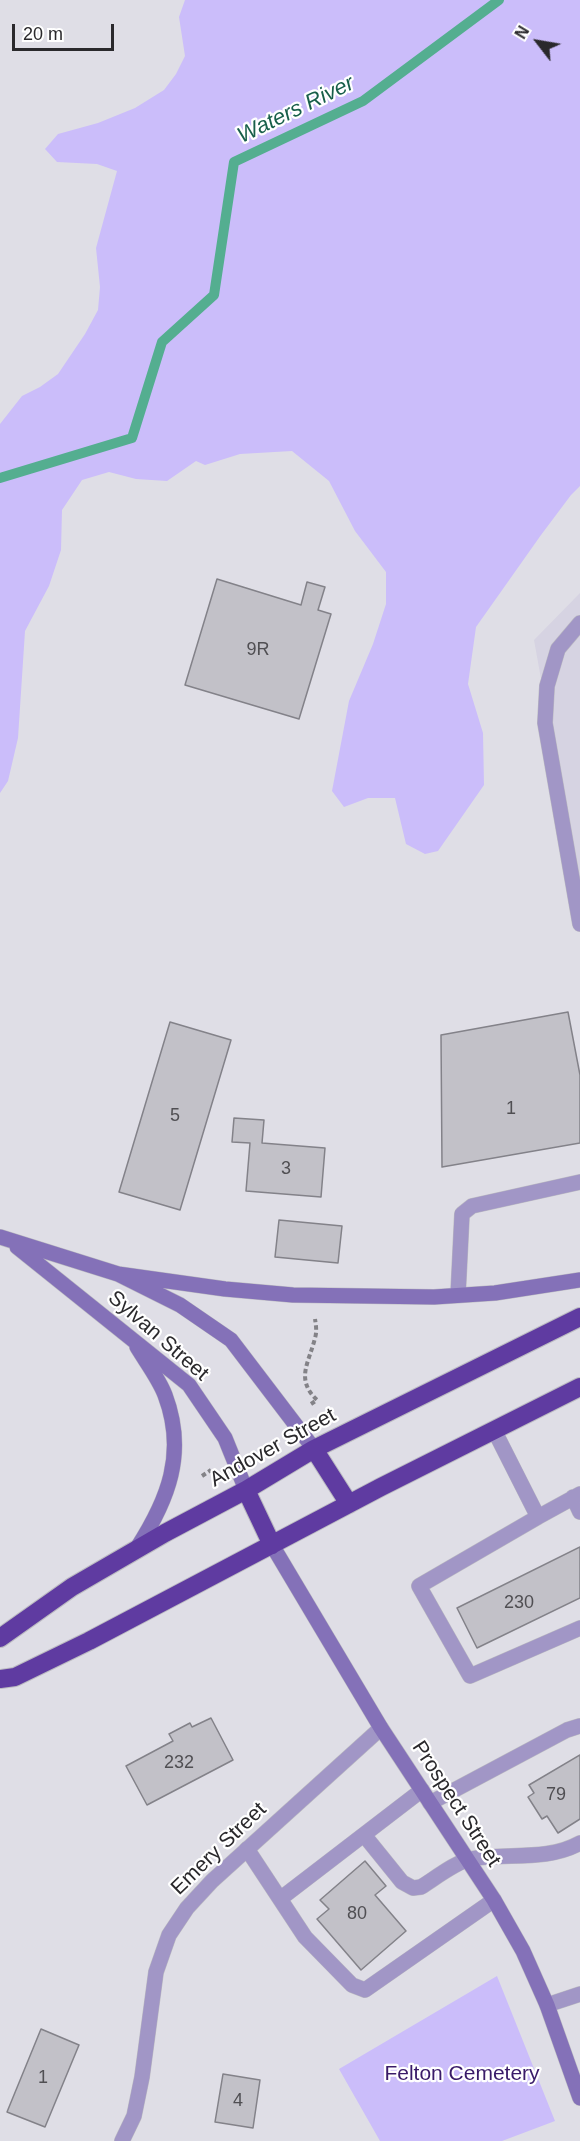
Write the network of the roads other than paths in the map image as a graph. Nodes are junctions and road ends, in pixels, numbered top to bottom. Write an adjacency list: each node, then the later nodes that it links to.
1 (580, 623): 2 (street)
2 (580, 924)
3 (580, 1182): 7 (street)
4 (5, 1239): 5 (main road, Sylvan Street); 9 (main road, Sylvan Street)
5 (118, 1274): 7 (main road); 12 (main road, Sylvan Street)
6 (580, 1280): 7 (main road)
7 (458, 1295)
8 (580, 1317): 12 (highway, Andover Street)
9 (131, 1337): 13 (main road, Sylvan Street); 19 (main road)
10 (580, 1388): 11 (highway)
11 (494, 1430): 15 (highway); 17 (street)
12 (314, 1449): 13 (highway, Andover Street); 15 (highway)
13 (246, 1490): 18 (highway); 19 (highway, Andover Street)
14 (577, 1496): 16 (street); 17 (street)
15 (349, 1504): 18 (highway)
16 (580, 1512)
17 (538, 1517): 20 (street)
18 (272, 1545): 22 (highway); 24 (main road, Prospect Street)
19 (137, 1549): 21 (highway, Andover Street)
20 (580, 1628)
21 (0, 1638)
22 (0, 1679)
23 (580, 1726): 25 (street)
24 (381, 1728): 25 (main road, Prospect Street); 28 (street, Emery Street)
25 (426, 1797): 26 (street); 29 (main road, Prospect Street)
26 (364, 1835): 29 (street); 30 (street)
27 (580, 1843): 29 (street)
28 (247, 1849): 30 (street); 35 (street, Emery Street)
29 (467, 1859): 31 (main road, Prospect Street)
30 (280, 1899): 31 (street)
31 (494, 1900): 33 (main road, Prospect Street)
32 (580, 1994): 33 (street)
33 (547, 2005): 34 (main road, Prospect Street)
34 (580, 2098)
35 (122, 2141)

